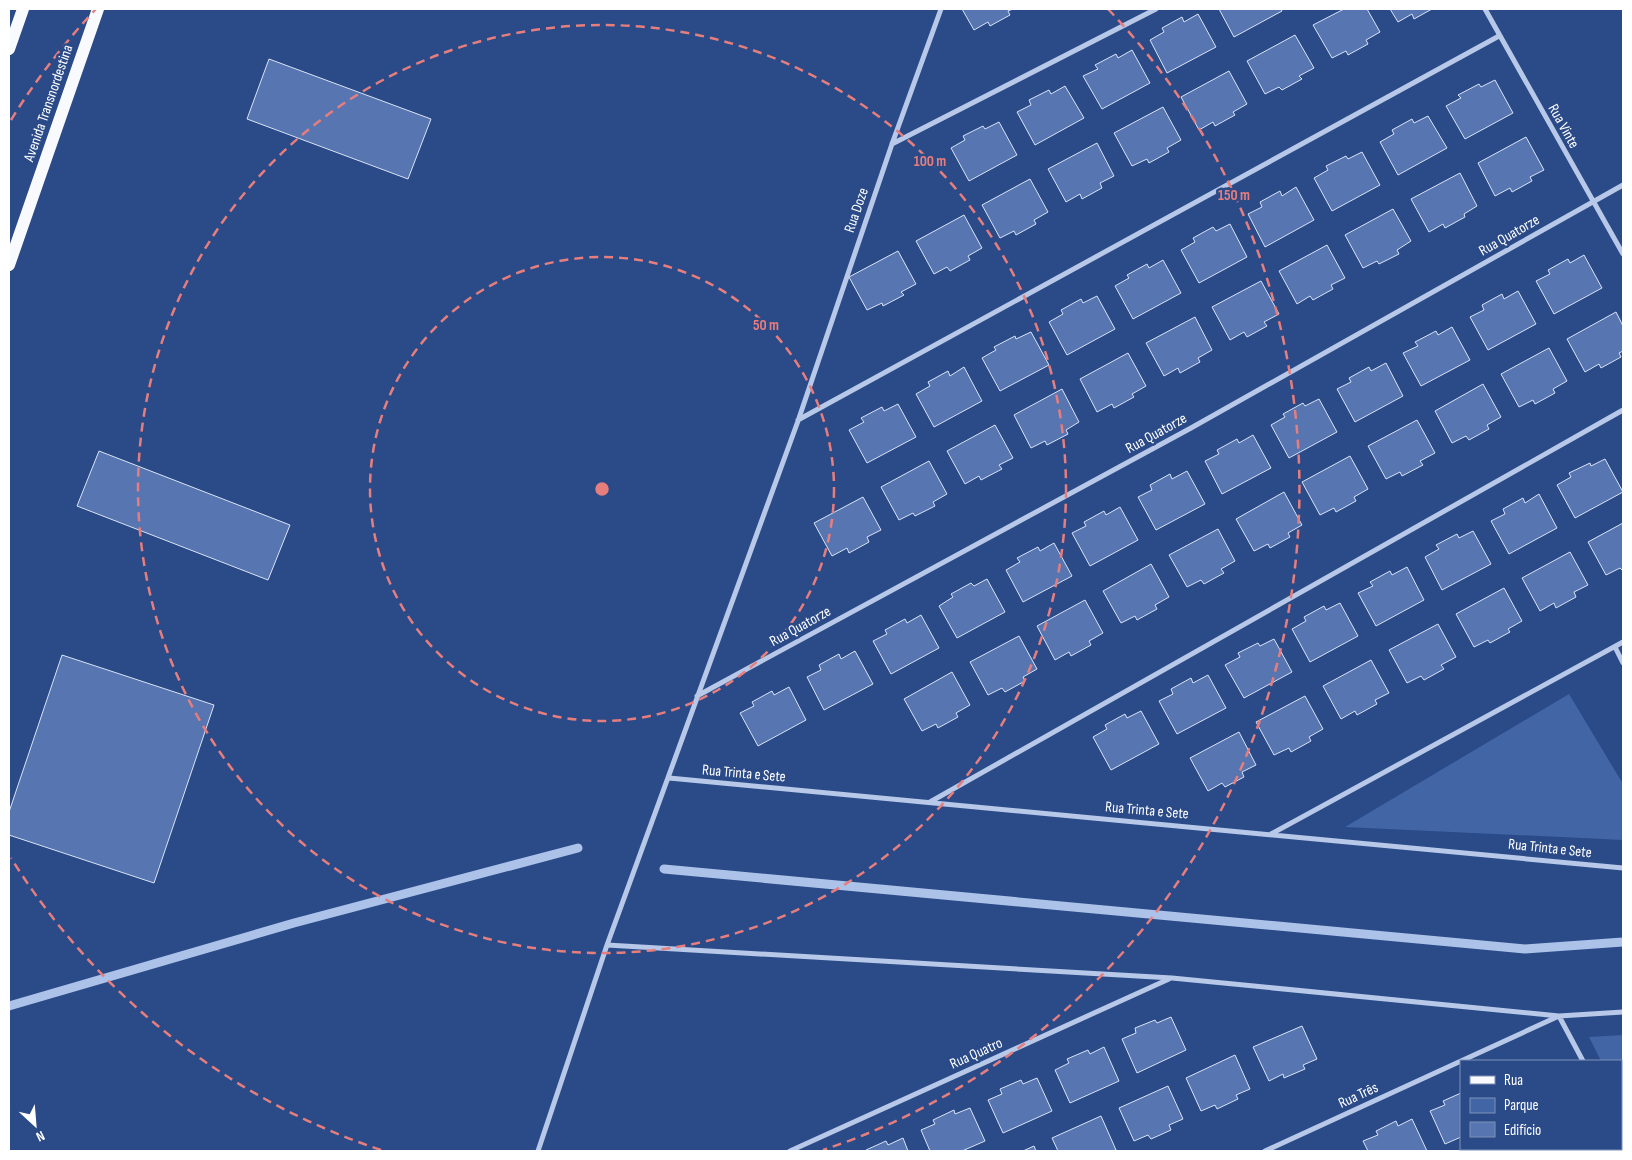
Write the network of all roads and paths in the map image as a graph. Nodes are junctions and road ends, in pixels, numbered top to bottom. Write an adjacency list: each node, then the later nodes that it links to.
1 (22, 9): 7 (main road)
2 (98, 9): 12 (main road, Avenida Transnordestina)
3 (941, 9): 8 (street, Rua Doze)
4 (1156, 9): 8 (street)
5 (1485, 9): 6 (street, Rua Vinte)
6 (1499, 36): 10 (street, Rua Vinte); 14 (street)
7 (9, 50)
8 (892, 144): 14 (street, Rua Doze)
9 (1623, 185): 10 (street, Rua Quatorze)
10 (1593, 202): 11 (street, Rua Vinte); 18 (street, Rua Quatorze)
11 (1623, 254)
12 (9, 265)
13 (1623, 410): 20 (street)
14 (798, 421): 18 (street, Rua Doze)
15 (1623, 642): 16 (street)
16 (1615, 647): 17 (street); 21 (street)
17 (1623, 663)
18 (697, 696): 19 (street, Rua Doze)
19 (668, 778): 20 (street, Rua Trinta e Sete); 23 (street, Rua Doze)
20 (928, 803): 21 (street, Rua Trinta e Sete)
21 (1270, 834): 22 (street, Rua Trinta e Sete)
22 (1623, 868)
23 (607, 945): 24 (street); 30 (street, Rua Doze)
24 (1172, 978): 26 (street); 31 (street, Rua Quatro)
25 (1623, 1012): 26 (street)
26 (1559, 1016): 27 (street, Rua Três); 28 (street)
27 (1463, 1060)
28 (1582, 1060)
29 (1460, 1061): 32 (street, Rua Três)
30 (538, 1151)
31 (790, 1151)
32 (1265, 1151)

